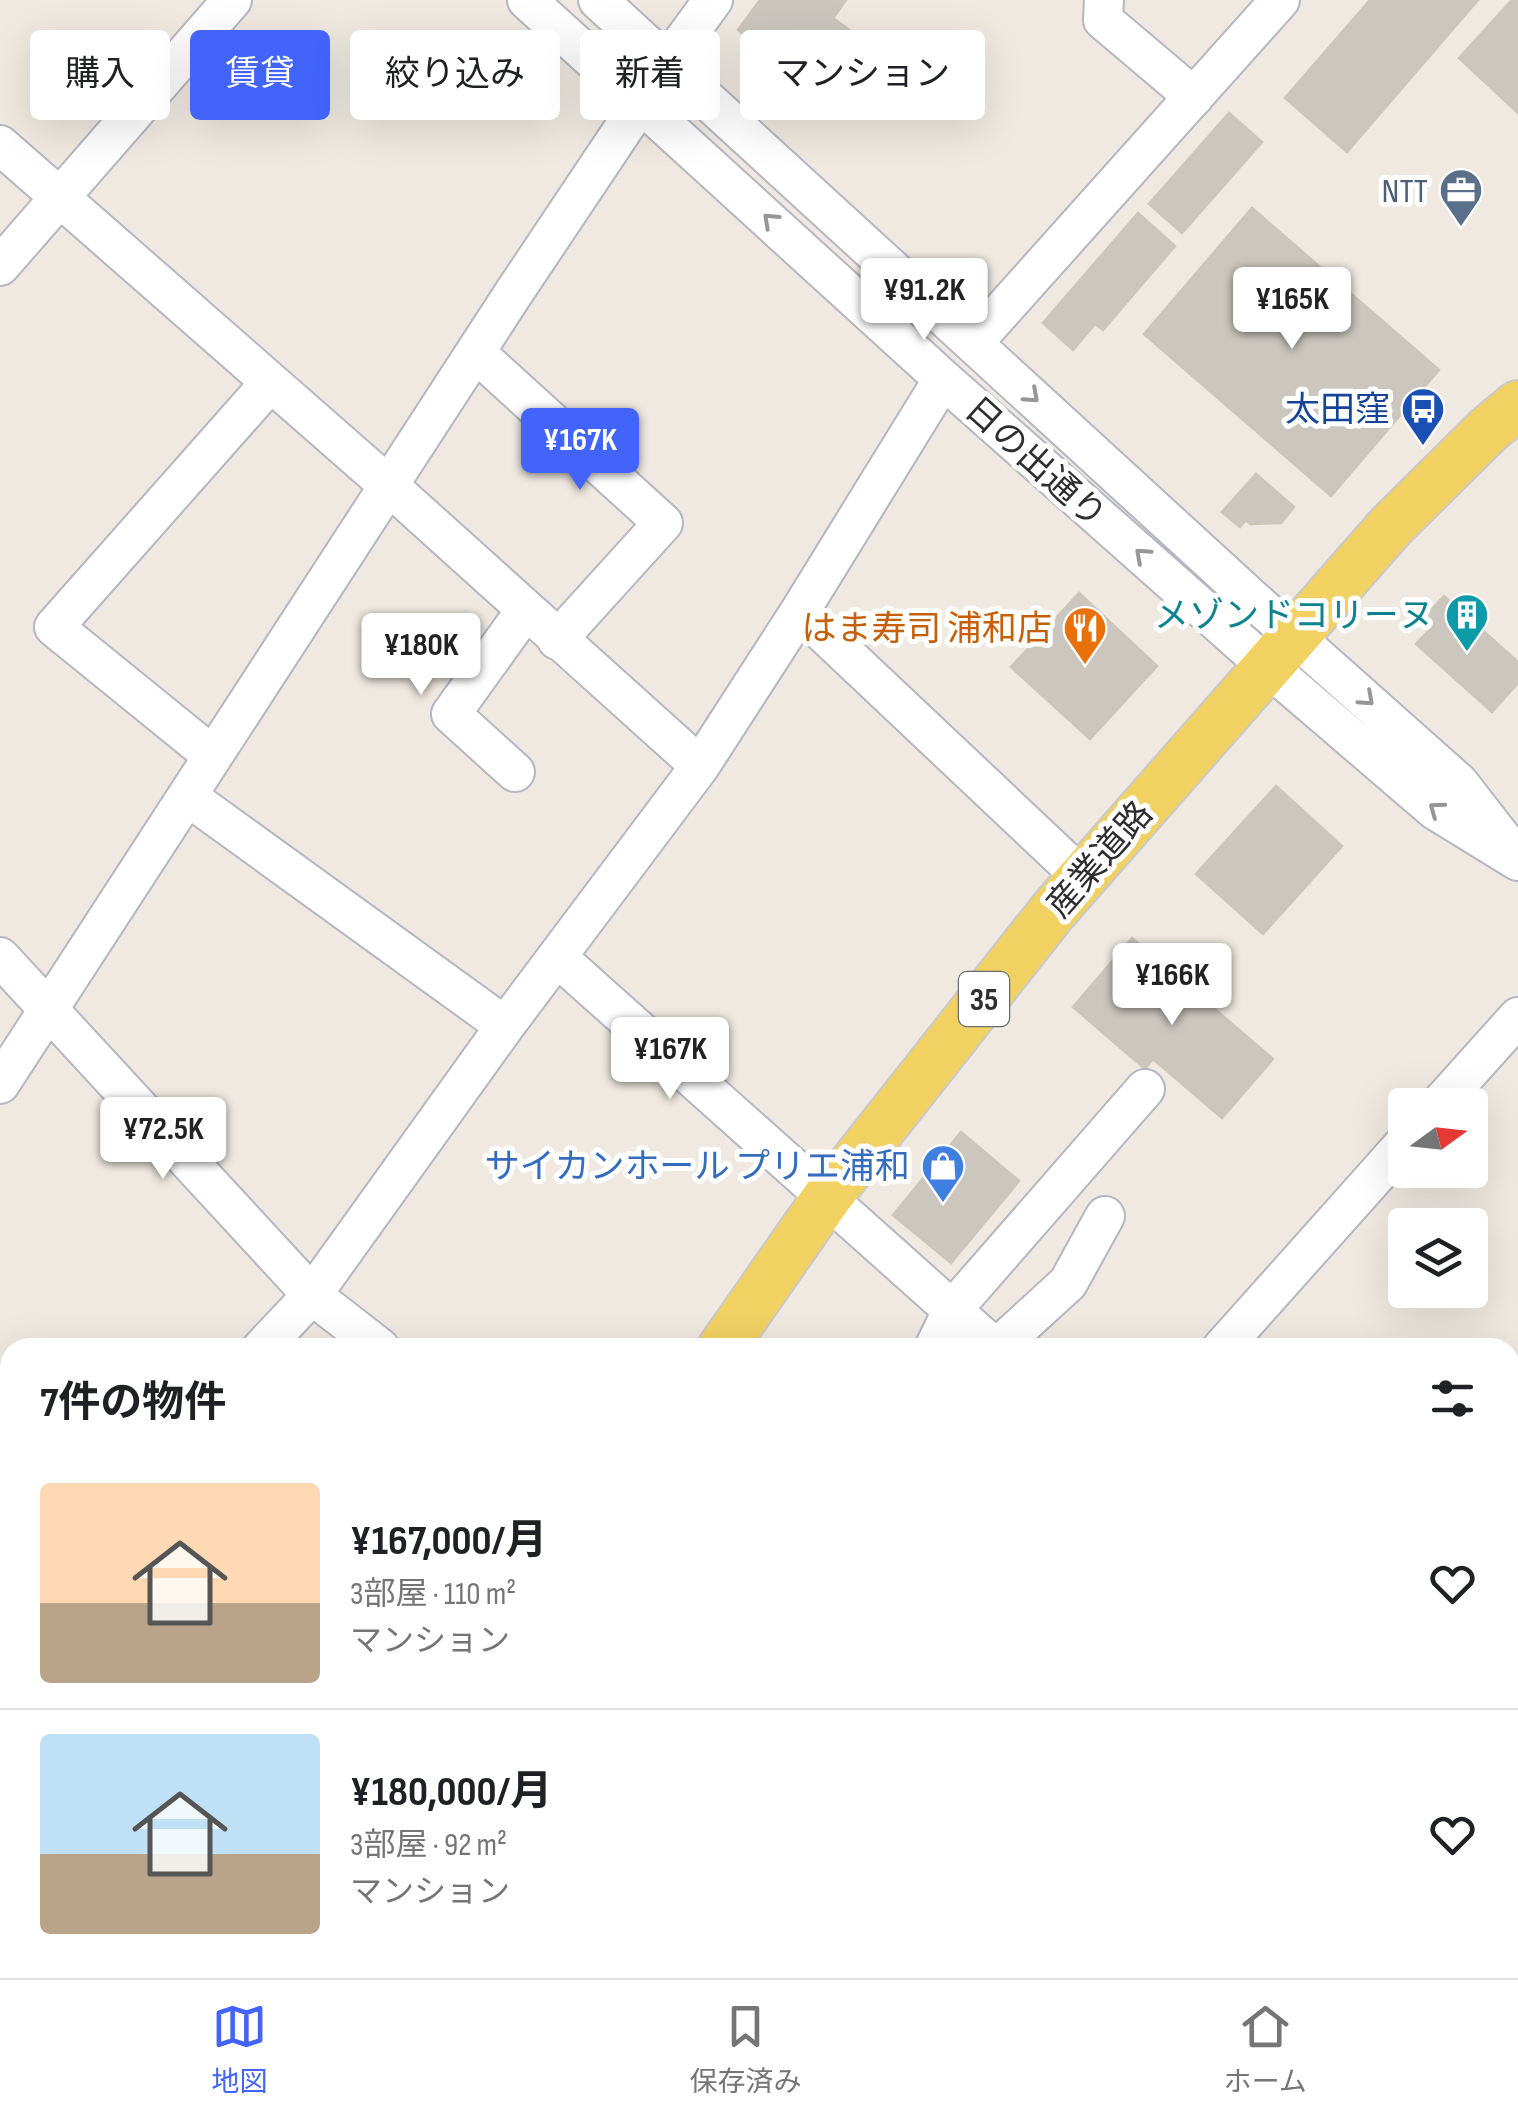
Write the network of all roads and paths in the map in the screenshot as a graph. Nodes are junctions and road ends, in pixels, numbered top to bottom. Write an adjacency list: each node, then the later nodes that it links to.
1 (232, 0): 15 (street)
2 (528, 0): 9 (street, 日の出通り)
3 (598, 0): 7 (street, 日の出通り)
4 (713, 0): 8 (street)
5 (1104, 0): 10 (street)
6 (1280, 0): 10 (street)
7 (632, 30)
8 (691, 30)
9 (580, 46)
10 (1194, 96): 17 (street)
11 (720, 110): 17 (street, 日の出通り)
12 (629, 120): 18 (street)
13 (663, 120): 19 (street, 日の出通り, one-way to 13)
14 (0, 145): 15 (street)
15 (60, 198): 16 (street); 20 (street)
16 (0, 266)
17 (972, 343): 26 (street, 日の出通り, one-way to 26)
18 (476, 353): 22 (street); 25 (street)
19 (943, 379): 24 (street); 26 (street, 日の出通り, one-way to 19)
20 (269, 384): 22 (street); 27 (street)
21 (1518, 405): 26 (main road, 産業道路 / 35)
22 (388, 485): 23 (street); 27 (street)
23 (525, 611): 25 (street); 29 (street)
24 (800, 612): 28 (street); 32 (street)
25 (558, 640): 28 (street)
26 (1281, 650): 31 (street, 日の出通り); 32 (main road, 産業道路 / 35)
27 (214, 756): 30 (street)
28 (700, 766): 34 (street)
29 (515, 772)
30 (187, 796): 35 (street); 37 (street)
31 (1518, 860)
32 (1082, 878): 42 (main road, 産業道路 / 35)
33 (0, 957): 35 (street)
34 (557, 957): 37 (street); 42 (street)
35 (50, 1008): 38 (street); 44 (street)
36 (1518, 1016): 40 (street)
37 (504, 1026): 44 (street)
38 (0, 1084)
39 (1145, 1088): 45 (street)
40 (1454, 1088)
41 (1388, 1163): 52 (street)
42 (828, 1196): 45 (street); 48 (main road, 産業道路 / 35)
43 (1104, 1216): 51 (street)
44 (312, 1295): 46 (street); 47 (street)
45 (953, 1309): 49 (street); 50 (street)
46 (271, 1338)
47 (367, 1338)
48 (729, 1338)
49 (939, 1338)
50 (985, 1338)
51 (1007, 1338)
52 (1236, 1338)

